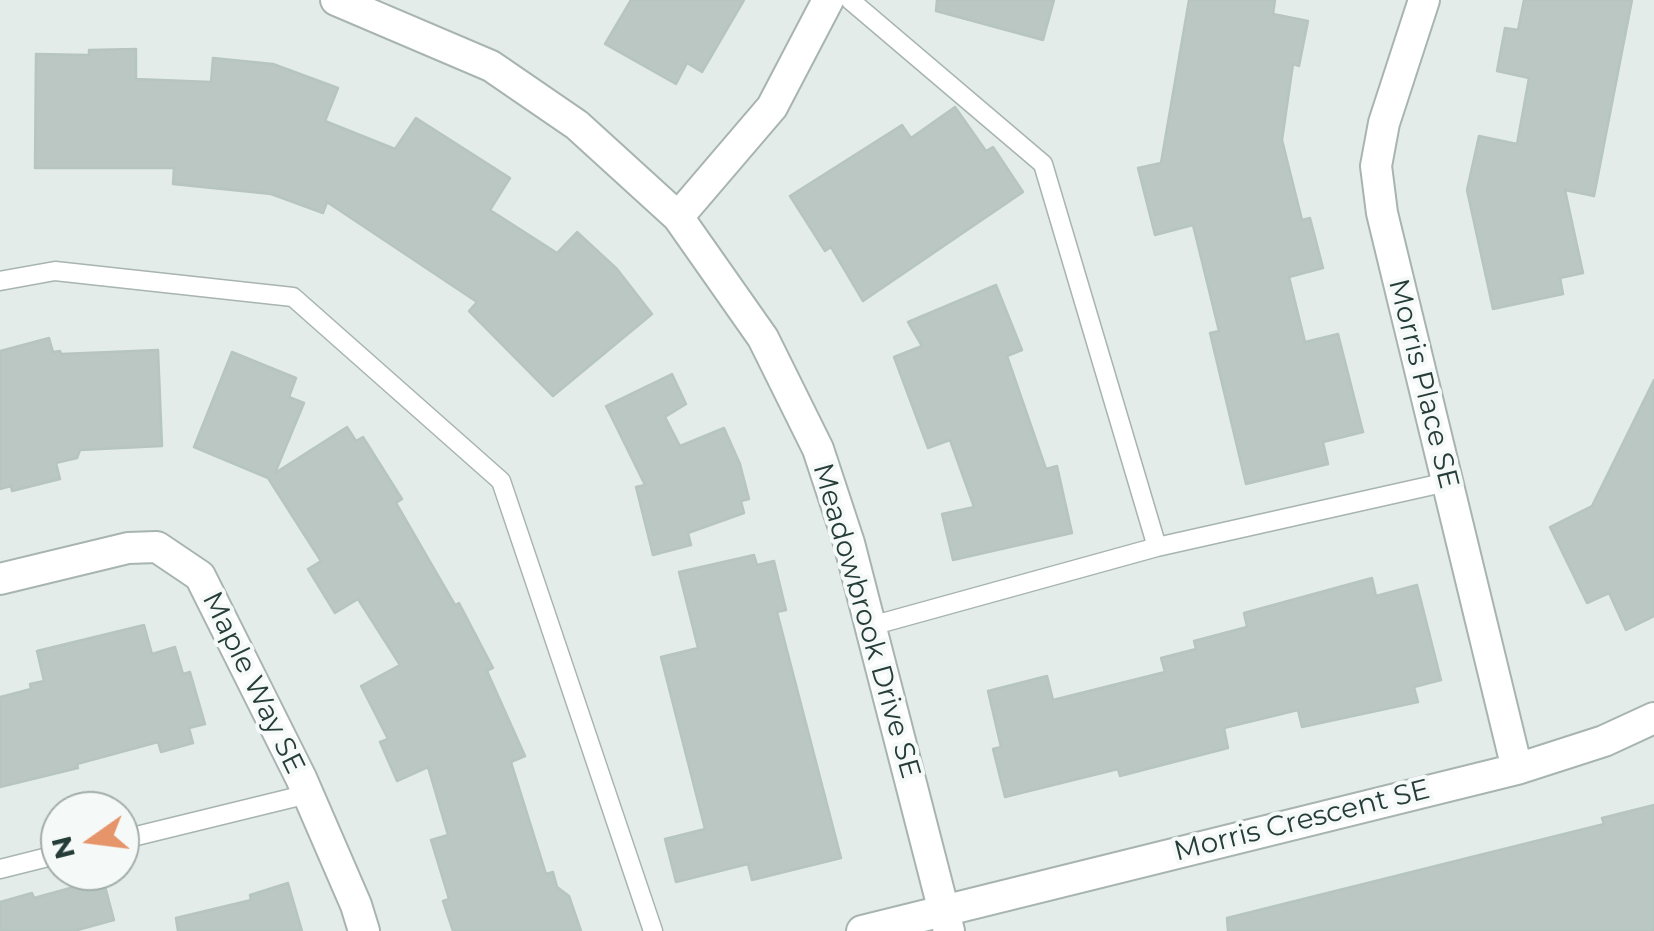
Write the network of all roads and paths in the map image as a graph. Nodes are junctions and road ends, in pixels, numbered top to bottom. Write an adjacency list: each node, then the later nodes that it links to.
1 (336, 0): 5 (street, Meadowbrook Drive SE)
2 (828, 0): 5 (street)
3 (850, 0): 8 (lane)
4 (1424, 0): 7 (street, Morris Place SE)
5 (678, 216): 10 (street, Meadowbrook Drive SE)
6 (0, 281): 19 (lane)
7 (1447, 482): 8 (lane); 12 (street, Morris Place SE)
8 (1157, 548): 10 (lane)
9 (0, 579): 13 (street, Maple Way SE)
10 (871, 626): 17 (street, Meadowbrook Drive SE)
11 (1654, 718): 12 (street, Morris Crescent SE)
12 (1516, 769): 17 (street, Morris Crescent SE)
13 (308, 794): 14 (lane); 18 (street, Maple Way SE)
14 (140, 835)
15 (40, 859): 16 (lane)
16 (0, 869)
17 (947, 920): 20 (street, Morris Crescent SE)
18 (364, 931)
19 (652, 931)
20 (862, 931)

